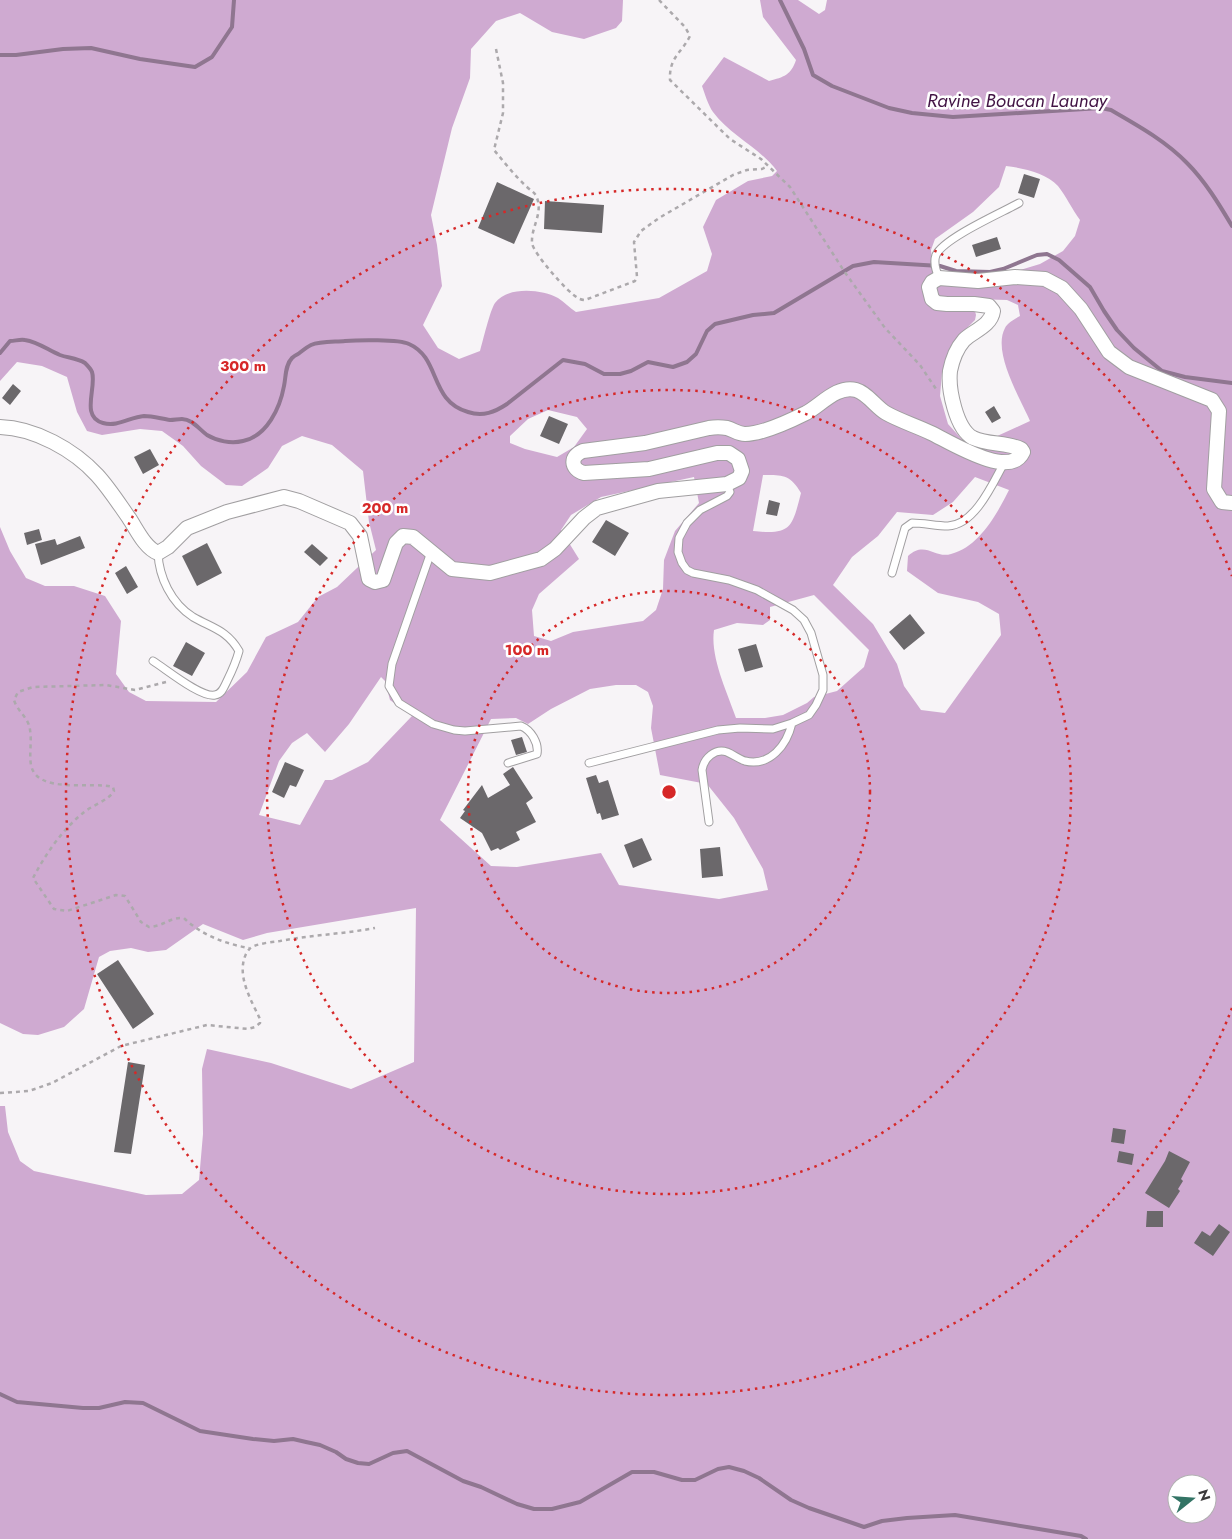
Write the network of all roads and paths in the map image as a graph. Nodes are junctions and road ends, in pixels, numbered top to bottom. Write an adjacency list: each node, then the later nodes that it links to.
1 (659, 0): 3 (path)
2 (496, 49): 3 (path)
3 (768, 166): 6 (path)
4 (1019, 203): 5 (lane)
5 (937, 274): 6 (street); 10 (street)
6 (954, 405): 8 (street)
7 (0, 427): 12 (street)
8 (1004, 463): 9 (street); 13 (lane)
9 (727, 484): 11 (street); 16 (lane)
10 (1232, 502)
11 (431, 552): 12 (street); 18 (lane)
12 (158, 553): 15 (lane)
13 (892, 573)
14 (153, 661): 15 (lane)
15 (179, 678): 21 (path)
16 (792, 724): 17 (lane); 19 (lane)
17 (589, 763)
18 (508, 764)
19 (709, 822)
20 (375, 928): 21 (path)
21 (249, 948): 22 (path)
22 (0, 1093)

